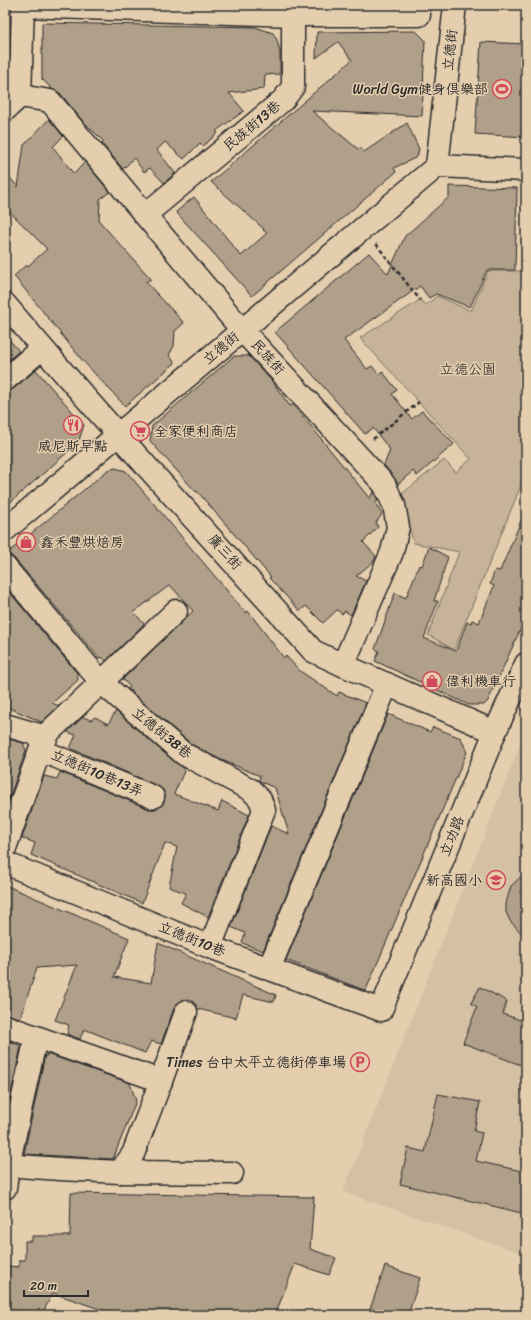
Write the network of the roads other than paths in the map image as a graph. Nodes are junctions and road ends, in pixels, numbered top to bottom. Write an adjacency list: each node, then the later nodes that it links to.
1 (455, 5): 5 (street, 立德街)
2 (293, 10): 3 (street); 4 (street); 7 (street, 民族街13巷)
3 (419, 15)
4 (13, 103): 7 (street, 民族街)
5 (437, 166): 6 (street); 9 (street, 立德街)
6 (526, 170)
7 (144, 215): 9 (street, 民族街)
8 (5, 304): 10 (street, 廣三街)
9 (242, 330): 12 (street, 立德街); 17 (street, 民族街)
10 (42, 348): 11 (street); 12 (street, 廣三街)
11 (5, 380)
12 (119, 434): 13 (street, 立德街); 17 (street, 廣三街)
13 (5, 530)
14 (5, 567): 18 (street, 立德街38巷)
15 (176, 611): 18 (street, 立德街10巷13弄)
16 (526, 664): 21 (street, 立功路)
17 (343, 665): 19 (street, 廣三街)
18 (101, 682): 22 (street, 立德街10巷13弄); 26 (street, 立德街38巷)
19 (387, 684): 21 (street, 廣三街); 27 (street)
20 (5, 725): 22 (street, 立德街10巷13弄)
21 (495, 732): 28 (street, 立功路)
22 (43, 743): 23 (street, 立德街10巷13弄); 24 (street, 立德街10巷13弄)
23 (153, 797)
24 (5, 848)
25 (5, 863): 26 (street, 立德街10巷)
26 (210, 947): 27 (street, 立德街10巷)
27 (269, 969): 28 (street, 立德街10巷)
28 (381, 1010)
29 (186, 1012): 32 (street)
30 (5, 1026): 31 (street)
31 (36, 1037): 32 (street); 33 (street)
32 (161, 1081): 34 (street)
33 (7, 1165): 34 (street); 36 (street)
34 (120, 1172): 35 (street)
35 (232, 1173)
36 (5, 1188)

